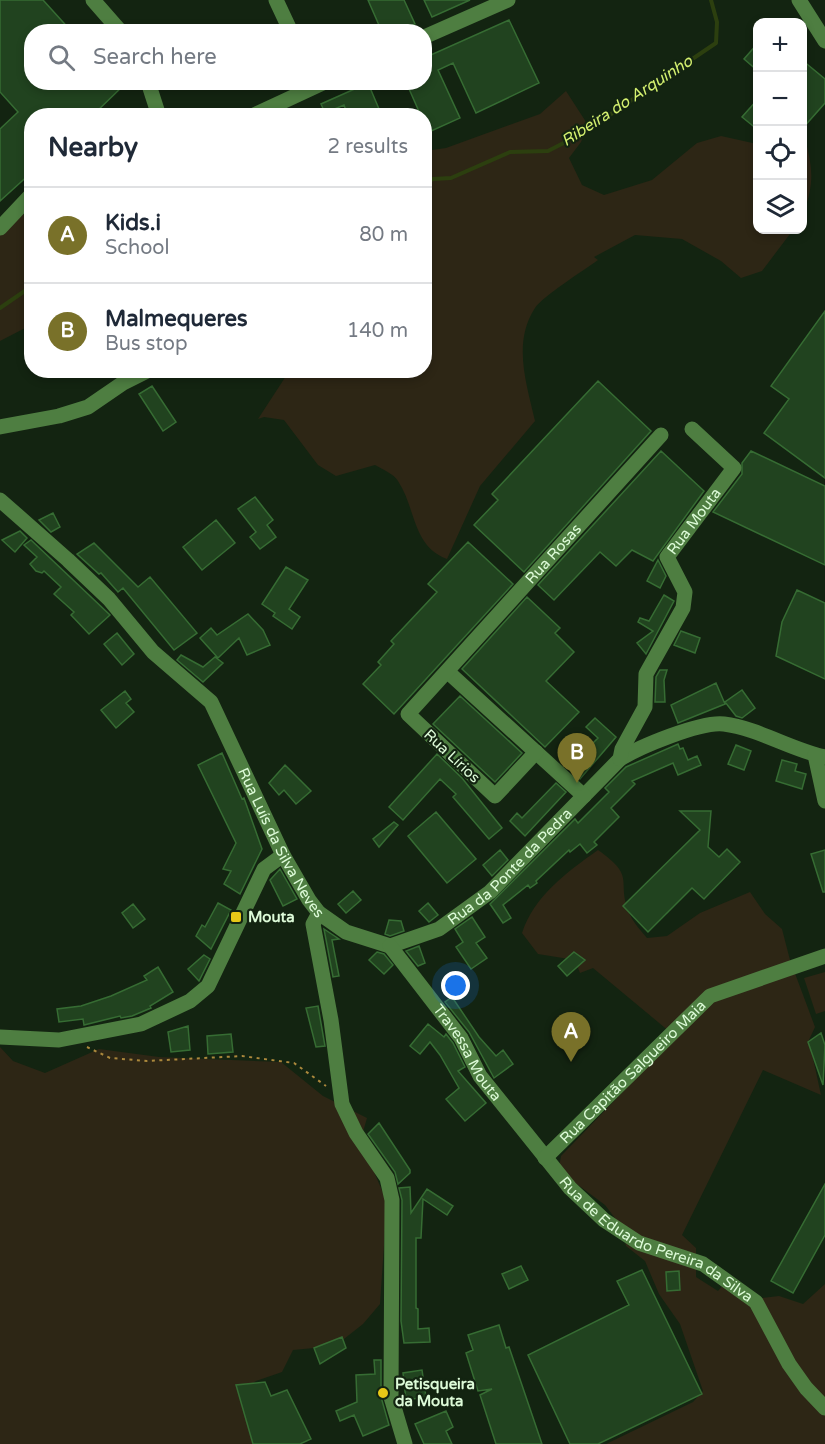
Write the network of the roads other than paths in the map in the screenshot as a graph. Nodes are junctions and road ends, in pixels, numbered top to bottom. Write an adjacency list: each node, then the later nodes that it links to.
1 (93, 0): 5 (street)
2 (276, 0): 6 (street)
3 (508, 0): 7 (street)
4 (799, 0): 8 (street)
5 (114, 24)
6 (287, 24)
7 (432, 33)
8 (825, 41)
9 (151, 90): 11 (street)
10 (306, 90): 12 (street)
11 (156, 108)
12 (269, 108)
13 (24, 202): 14 (street)
14 (0, 228)
15 (133, 378): 16 (street)
16 (0, 427)
17 (692, 429): 23 (street, Rua Mouta)
18 (660, 435): 20 (street, Rua Rosas)
19 (0, 500): 26 (street, Rua Luís da Silva Neves)
20 (448, 672): 21 (street); 21 (street, Rua Lírios)
21 (536, 752): 24 (street)
22 (820, 756): 23 (street, Rua da Ponte da Pedra); 25 (street)
23 (620, 759): 24 (street, Rua da Ponte da Pedra)
24 (584, 796): 28 (street, Rua da Ponte da Pedra)
25 (825, 801)
26 (283, 855): 27 (street, Rua Luís da Silva Neves); 30 (street)
27 (319, 913): 28 (street); 33 (street, Rua Luís da Silva Neves)
28 (390, 946): 31 (street, Travessa Mouta)
29 (825, 956): 31 (street, Rua Capitão Salgueiro Maia)
30 (0, 1037)
31 (545, 1158): 32 (street, Rua de Eduardo Pereira da Silva)
32 (825, 1408)
33 (405, 1444)

